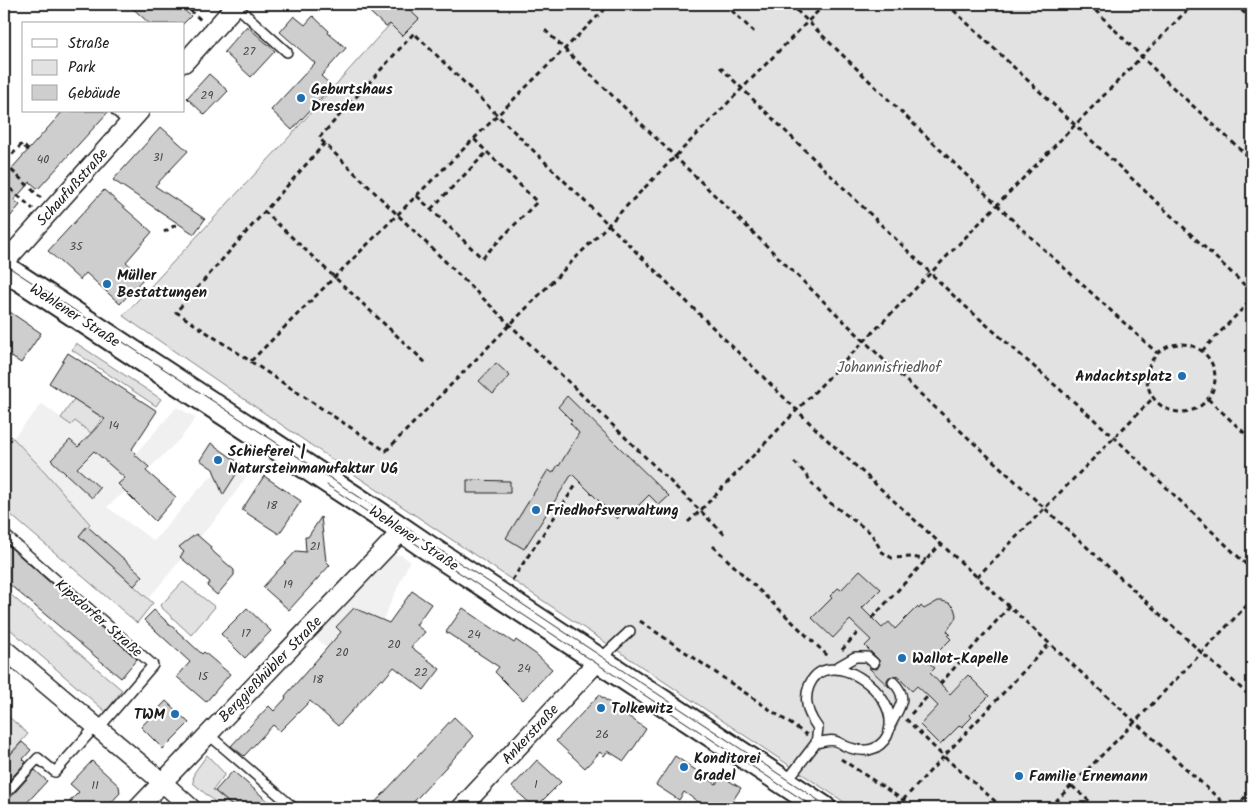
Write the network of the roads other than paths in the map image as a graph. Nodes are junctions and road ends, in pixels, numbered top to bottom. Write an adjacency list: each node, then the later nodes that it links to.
1 (236, 5): 2 (lane); 3 (street)
2 (287, 52)
3 (185, 61)
4 (128, 115): 5 (street, Schaufußstraße)
5 (4, 263)
6 (4, 268): 7 (main road, Wehlener Straße)
7 (402, 530): 11 (main road, Wehlener Straße); 17 (street, Berggießhübler Straße)
8 (4, 534): 16 (lane, Kipsdorfer Straße)
9 (630, 631): 11 (lane)
10 (4, 649): 16 (street)
11 (599, 660): 20 (main road, Wehlener Straße); 25 (street, Ankerstraße)
12 (874, 663): 13 (lane)
13 (833, 665): 15 (lane); 18 (lane)
14 (893, 682): 15 (lane)
15 (891, 724): 18 (lane)
16 (97, 728): 19 (street); 21 (lane)
17 (209, 734): 19 (street, Berggießhübler Straße); 24 (lane)
18 (816, 743): 20 (lane)
19 (162, 782): 22 (street, Berggießhübler Straße); 23 (street)
20 (786, 783): 26 (main road, Wehlener Straße)
21 (4, 795)
22 (138, 808)
23 (191, 808)
24 (294, 808)
25 (461, 808)
26 (823, 808)

